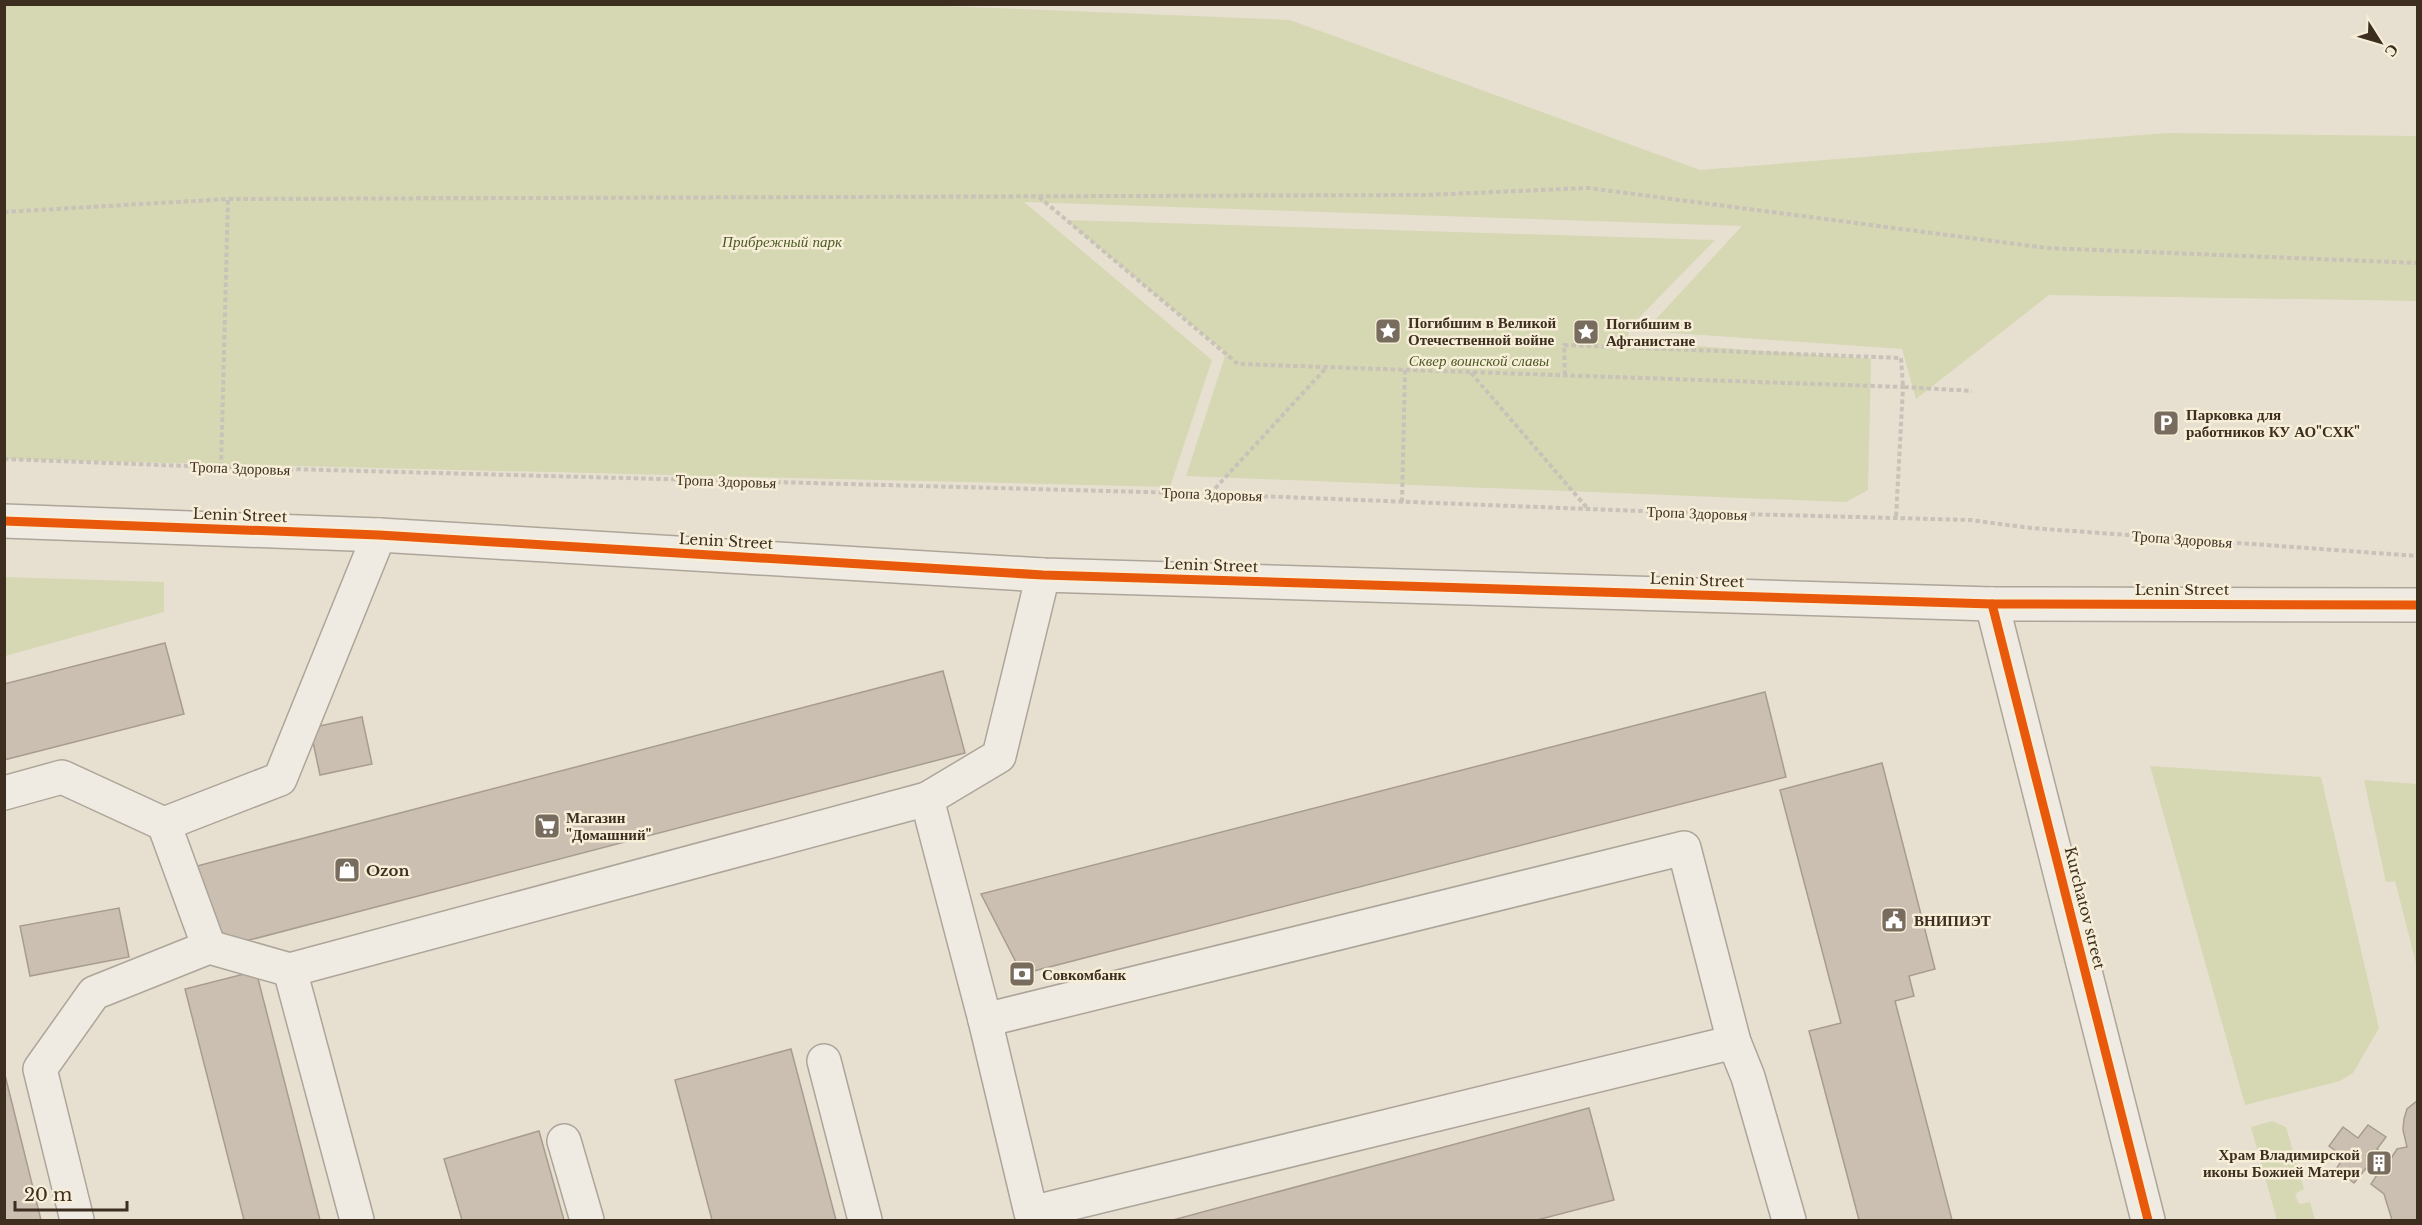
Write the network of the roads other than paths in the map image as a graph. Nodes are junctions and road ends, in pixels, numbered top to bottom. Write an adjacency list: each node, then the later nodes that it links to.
1 (4, 520): 2 (street, Lenin Street)
2 (379, 535): 3 (street, Lenin Street); 8 (street)
3 (1043, 575): 4 (street, Lenin Street); 7 (street)
4 (1992, 604): 5 (street, Lenin Street); 21 (street, Kurchatov street)
5 (2418, 605)
6 (4, 794): 8 (street)
7 (927, 799): 10 (street); 11 (street)
8 (164, 824): 9 (street)
9 (209, 947): 10 (street); 16 (street)
10 (290, 970): 17 (street)
11 (985, 1020): 12 (street); 15 (street)
12 (1734, 1042): 15 (street); 20 (street)
13 (824, 1061): 19 (street)
14 (564, 1141): 18 (street)
15 (1032, 1217)
16 (77, 1221)
17 (357, 1221)
18 (587, 1221)
19 (865, 1221)
20 (1789, 1221)
21 (2148, 1221)

